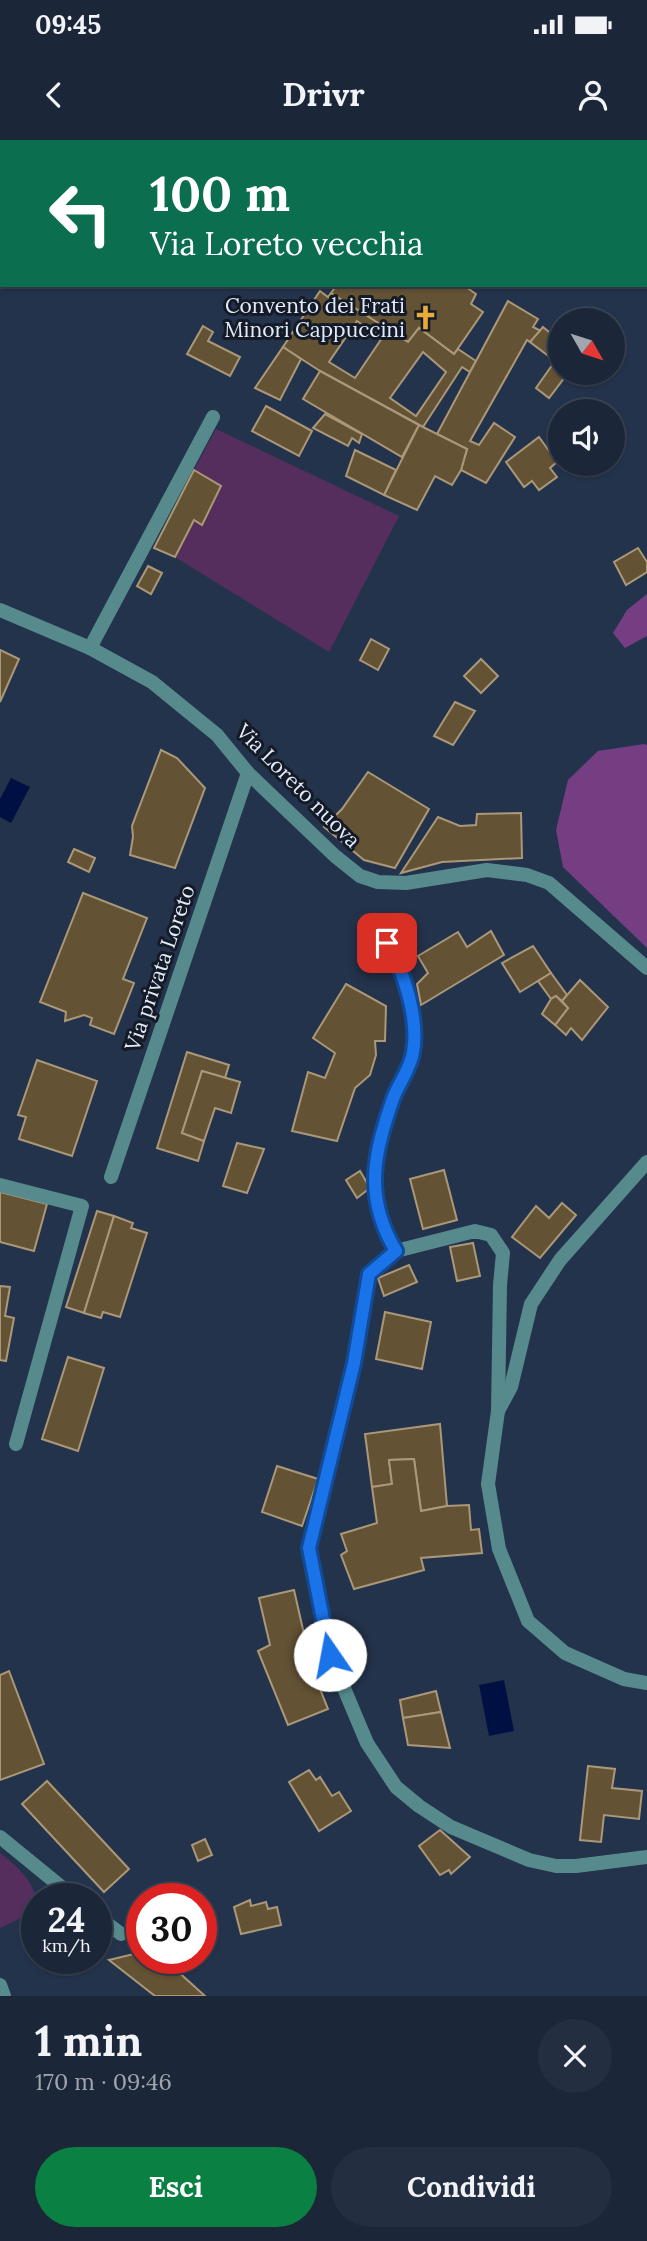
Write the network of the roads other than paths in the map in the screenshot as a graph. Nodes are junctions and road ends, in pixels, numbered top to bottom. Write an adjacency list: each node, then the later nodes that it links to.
1 (213, 417): 3 (street)
2 (0, 610): 3 (street, Via Loreto nuova)
3 (90, 648): 4 (street, Via Loreto nuova)
4 (248, 772): 6 (street, Via Loreto nuova); 8 (street, Via privata Loreto)
5 (379, 930): 10 (street)
6 (647, 968)
7 (647, 1162): 11 (street)
8 (111, 1177)
9 (0, 1185): 12 (street)
10 (396, 1251): 11 (street); 15 (street)
11 (498, 1411): 13 (street)
12 (16, 1444)
13 (647, 1683)
14 (0, 1837): 16 (street)
15 (647, 1857)
16 (56, 1883)
17 (112, 1927): 18 (street)
18 (121, 1934)
19 (0, 1985): 20 (street)
20 (4, 1996)

